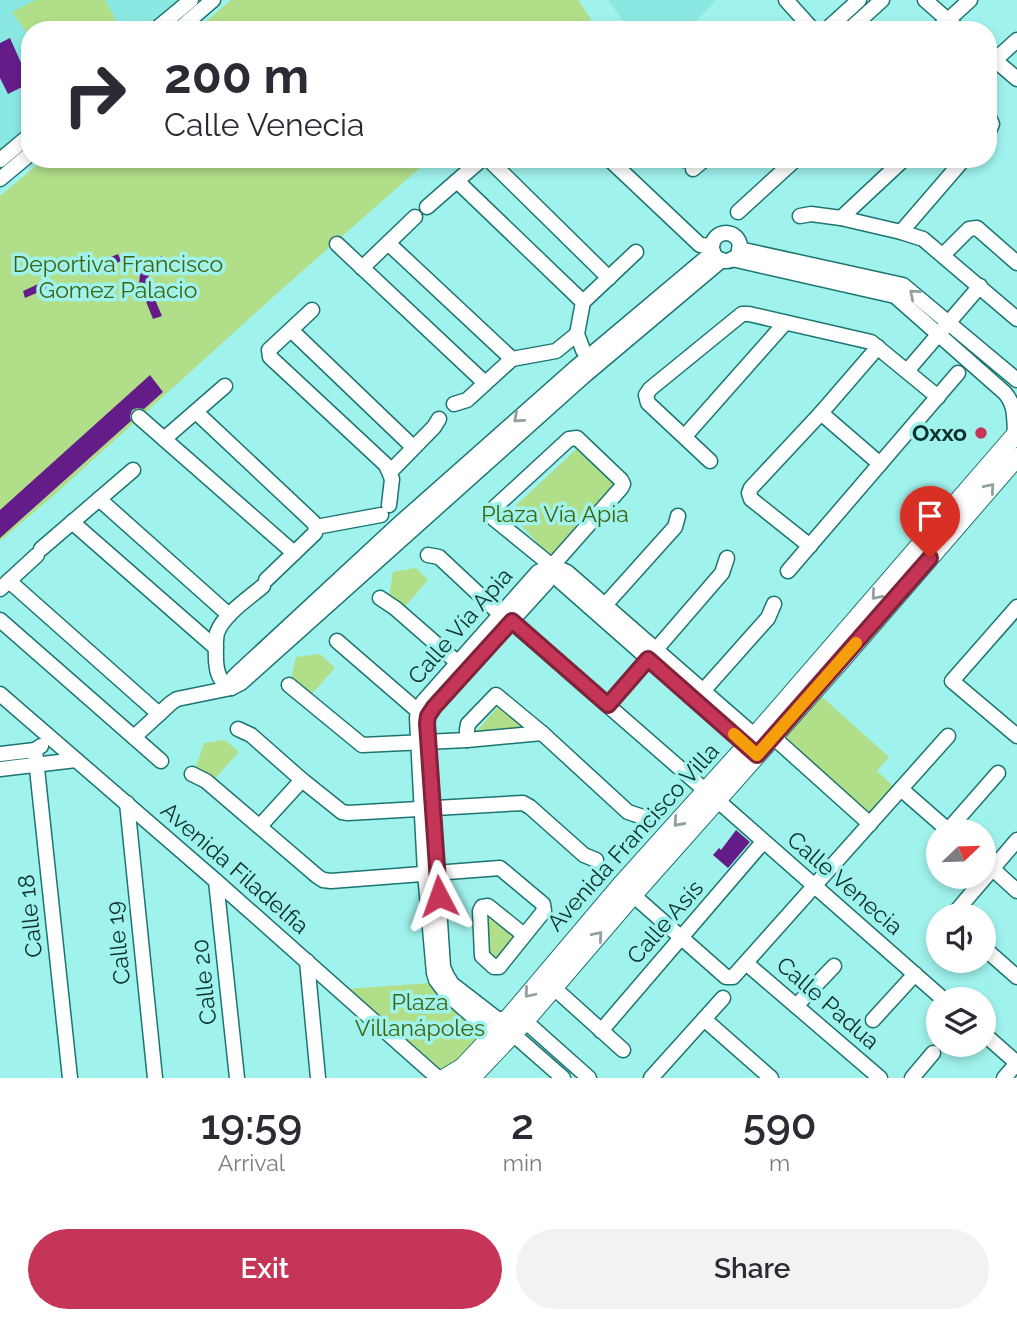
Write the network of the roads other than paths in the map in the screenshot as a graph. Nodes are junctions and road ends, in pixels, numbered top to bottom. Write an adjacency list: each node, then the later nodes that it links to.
1 (191, 0): 8 (street)
2 (213, 0): 9 (street)
3 (786, 0): 10 (street)
4 (859, 0): 11 (street)
5 (882, 0): 12 (street)
6 (925, 0): 13 (street)
7 (970, 0): 14 (street)
8 (166, 21)
9 (188, 21)
10 (805, 21)
11 (836, 21)
12 (859, 21)
13 (943, 21)
14 (953, 21)
15 (1017, 40): 16 (street)
16 (997, 54)
17 (997, 62): 18 (street)
18 (1017, 79)
19 (21, 146): 21 (street)
20 (21, 158): 21 (street)
21 (3, 167)
22 (472, 168): 28 (street)
23 (497, 168): 42 (street)
24 (618, 168): 38 (street)
25 (786, 168): 30 (street)
26 (894, 168): 33 (street)
27 (956, 168): 34 (street)
28 (457, 181): 29 (street); 44 (street)
29 (427, 207)
30 (738, 212)
31 (415, 216): 35 (street)
32 (800, 216): 33 (street)
33 (841, 218): 34 (street)
34 (901, 232): 39 (street)
35 (388, 243): 41 (street); 53 (street)
36 (337, 244): 41 (street)
37 (636, 252): 42 (street)
38 (724, 253): 48 (street); 54 (street)
39 (943, 256): 40 (street); 43 (street)
40 (1017, 263)
41 (362, 268): 59 (street)
42 (609, 278): 44 (street)
43 (980, 286): 46 (street); 48 (street)
44 (583, 302): 50 (street)
45 (312, 310): 49 (street)
46 (1015, 314)
47 (785, 323): 51 (street); 68 (street); 68 (street)
48 (943, 329): 55 (street); 58 (street); 67 (street)
49 (291, 330): 70 (street); 75 (street)
50 (577, 334): 52 (street); 54 (street)
51 (878, 347): 55 (street); 64 (street)
52 (556, 351): 53 (street); 56 (street)
53 (512, 359): 59 (street)
54 (592, 362): 56 (street)
55 (907, 371): 61 (street)
56 (579, 372): 78 (street)
57 (958, 373): 61 (street)
58 (1017, 380)
59 (485, 383): 62 (street)
60 (225, 386): 63 (street)
61 (938, 397): 73 (street)
62 (454, 404)
63 (196, 412): 69 (street); 80 (street)
64 (821, 413): 73 (street); 81 (street)
65 (139, 417): 69 (street)
66 (439, 419): 70 (street)
67 (1016, 435): 97 (main road, Avenida Francisco Villa, one-way to 97)
68 (685, 436): 72 (street)
69 (164, 439): 82 (street)
70 (414, 447): 75 (street)
71 (1017, 457): 97 (main road, Avenida Francisco Villa, one-way to 71)
72 (710, 461)
73 (880, 464): 81 (street)
74 (132, 470): 76 (street)
75 (390, 472): 78 (street)
76 (99, 499): 79 (street); 92 (street)
77 (678, 516): 90 (street)
78 (395, 519): 80 (street); 101 (street)
79 (72, 522): 87 (street); 96 (street)
80 (316, 527): 82 (street)
81 (810, 546): 86 (street)
82 (294, 553): 92 (street)
83 (428, 555): 93 (street, Calle Venecia)
84 (727, 558): 98 (street)
85 (552, 566): 85 (street, Calle Vía Apia); 90 (street); 93 (street, Calle Vía Apia); 98 (street)
86 (788, 571)
87 (4, 585): 105 (street)
88 (380, 598): 99 (street)
89 (774, 604): 102 (street)
90 (605, 605): 98 (street)
91 (1017, 607): 109 (street)
92 (229, 615): 96 (street)
93 (507, 618): 99 (street, Calle Vía Apia); 104 (street, Calle Venecia); 106 (street, Calle Vía Apia)
94 (0, 620): 112 (street)
95 (337, 641): 106 (street)
96 (215, 648): 101 (street)
97 (837, 653): 115 (main road, Avenida Francisco Villa)
98 (652, 654): 102 (street); 104 (street); 115 (street)
99 (458, 663): 106 (street, Calle Vía Apia)
100 (289, 685): 114 (street)
101 (231, 688): 105 (street)
102 (703, 691): 115 (street)
103 (0, 695): 111 (street, Avenida Filadelfia)
104 (608, 705): 126 (street, Calle Venecia)
105 (159, 714): 112 (street)
106 (423, 714): 114 (street, Calle Vía Apia)
107 (238, 729): 124 (street)
108 (541, 733): 113 (street); 113 (street); 129 (street)
109 (1016, 733)
110 (948, 736): 125 (street)
111 (48, 737): 116 (street); 118 (street, Avenida Filadelfia)
112 (134, 737): 119 (street)
113 (467, 740): 114 (street)
114 (424, 743): 128 (street, Calle Vía Apia)
115 (758, 743): 126 (main road, Avenida Francisco Villa); 132 (street)
116 (36, 750): 117 (street); 120 (street, Calle 18)
117 (0, 754)
118 (76, 760): 120 (street); 127 (street, Avenida Filadelfia)
119 (161, 761)
120 (37, 765): 121 (street); 166 (street, Calle 18)
121 (0, 769)
122 (998, 773): 131 (street)
123 (192, 774): 133 (street)
124 (302, 780): 128 (street); 133 (street)
125 (901, 789): 130 (street); 132 (street)
126 (712, 795): 135 (street, Calle Venecia); 142 (main road, Avenida Francisco Villa)
127 (127, 803): 140 (street, Avenida Filadelfia); 167 (street, Calle 19)
128 (428, 808): 137 (street); 139 (street, Calle Vía Apia)
129 (643, 817)
130 (935, 819)
131 (959, 819)
132 (870, 824): 141 (street)
133 (260, 826): 139 (street)
134 (1017, 840): 136 (street)
135 (764, 842): 141 (street, Calle Venecia); 145 (street, Calle Asís)
136 (996, 858)
137 (596, 860)
138 (996, 872): 143 (street)
139 (431, 873): 144 (street); 158 (street, Calle Vía Apia)
140 (216, 881): 147 (street, Avenida Filadelfia); 168 (street, Calle 20)
141 (815, 886): 148 (street); 150 (street, Calle Venecia)
142 (627, 890): 145 (street); 152 (main road, Avenida Francisco Villa, one-way to 142); 158 (main road, Avenida Francisco Villa, one-way to 158)
143 (1017, 891)
144 (524, 936): 144 (street)
145 (682, 937): 148 (street); 159 (street, Calle Asís)
146 (996, 959): 151 (street)
147 (307, 961): 169 (street); 170 (street, Avenida Filadelfia)
148 (746, 963): 155 (street, Calle Padua)
149 (834, 966): 155 (street)
150 (915, 974): 153 (street, Calle Venecia); 157 (street)
151 (1017, 977)
152 (553, 987): 158 (main road, Avenida Francisco Villa); 159 (street)
153 (930, 987)
154 (723, 998): 156 (street)
155 (796, 1006): 177 (street, Calle Padua)
156 (704, 1019): 175 (street); 176 (street)
157 (873, 1020)
158 (510, 1027): 162 (street, Calle Vía Apia); 165 (street, Calle Vía Apia); 171 (main road, Avenida Francisco Villa); 172 (main road, Avenida Francisco Villa)
159 (601, 1031): 161 (street)
160 (996, 1045): 164 (street)
161 (623, 1050)
162 (562, 1054): 165 (street); 174 (street, Calle Vía Apia)
163 (930, 1057): 178 (street)
164 (1017, 1063): 179 (street)
165 (550, 1066): 173 (street, Calle Vía Apia)
166 (70, 1078)
167 (155, 1078)
168 (237, 1078)
169 (318, 1078)
170 (438, 1078)
171 (444, 1078)
172 (471, 1078)
173 (563, 1078)
174 (589, 1078)
175 (651, 1078)
176 (771, 1078)
177 (880, 1078)
178 (912, 1078)
179 (1004, 1078)

